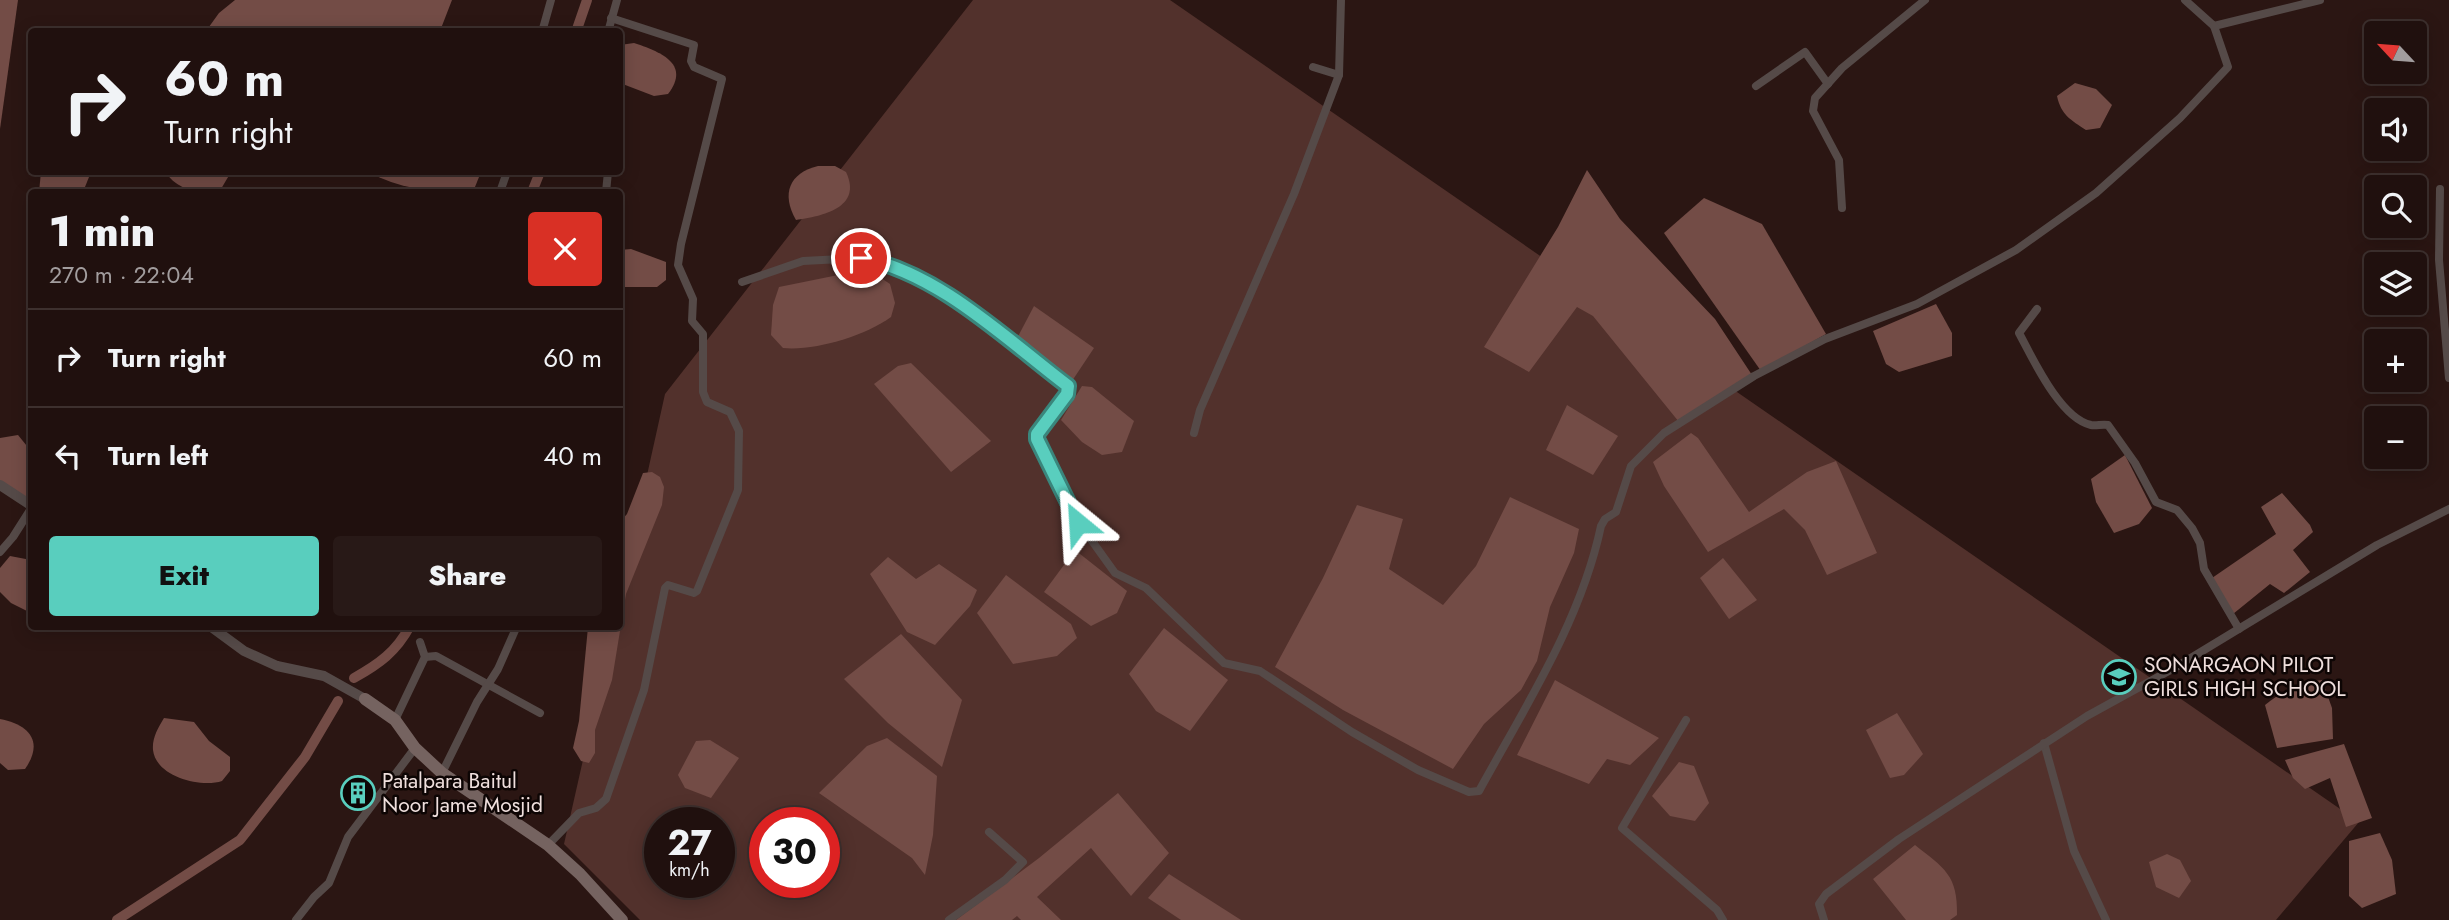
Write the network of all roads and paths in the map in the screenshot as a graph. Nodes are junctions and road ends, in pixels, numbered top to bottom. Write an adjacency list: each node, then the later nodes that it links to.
1 (551, 0): 9 (street)
2 (617, 0): 7 (street)
3 (1341, 0): 12 (street)
4 (1925, 0): 13 (street)
5 (2185, 0): 8 (street)
6 (2319, 0): 8 (street)
7 (611, 18): 10 (street); 40 (street)
8 (2214, 26): 17 (street)
9 (543, 28)
10 (609, 28)
11 (1313, 67): 12 (street)
12 (1339, 75): 20 (street)
13 (1828, 84): 14 (street); 16 (street)
14 (1756, 86)
15 (2440, 189): 19 (street)
16 (1842, 208)
17 (742, 282)
18 (2037, 309): 26 (street)
19 (2449, 378)
20 (1194, 433)
21 (0, 485): 22 (street)
22 (28, 503)
23 (2449, 509): 26 (street)
24 (28, 513): 25 (street)
25 (0, 552)
26 (2239, 629): 36 (street)
27 (216, 630): 32 (street)
28 (515, 630): 31 (street)
29 (420, 642): 30 (street)
30 (425, 657): 31 (street); 34 (street)
31 (486, 685): 33 (street); 38 (street)
32 (365, 699): 34 (main road)
33 (540, 713)
34 (394, 720): 37 (main road)
35 (1686, 720): 44 (street)
36 (2044, 743): 45 (street); 46 (street)
37 (415, 748): 38 (main road); 41 (street)
38 (442, 774): 40 (main road)
39 (989, 832): 43 (street)
40 (548, 845): 42 (main road)
41 (296, 920)
42 (622, 920)
43 (949, 920)
44 (1723, 920)
45 (1824, 920)
46 (2106, 920)

